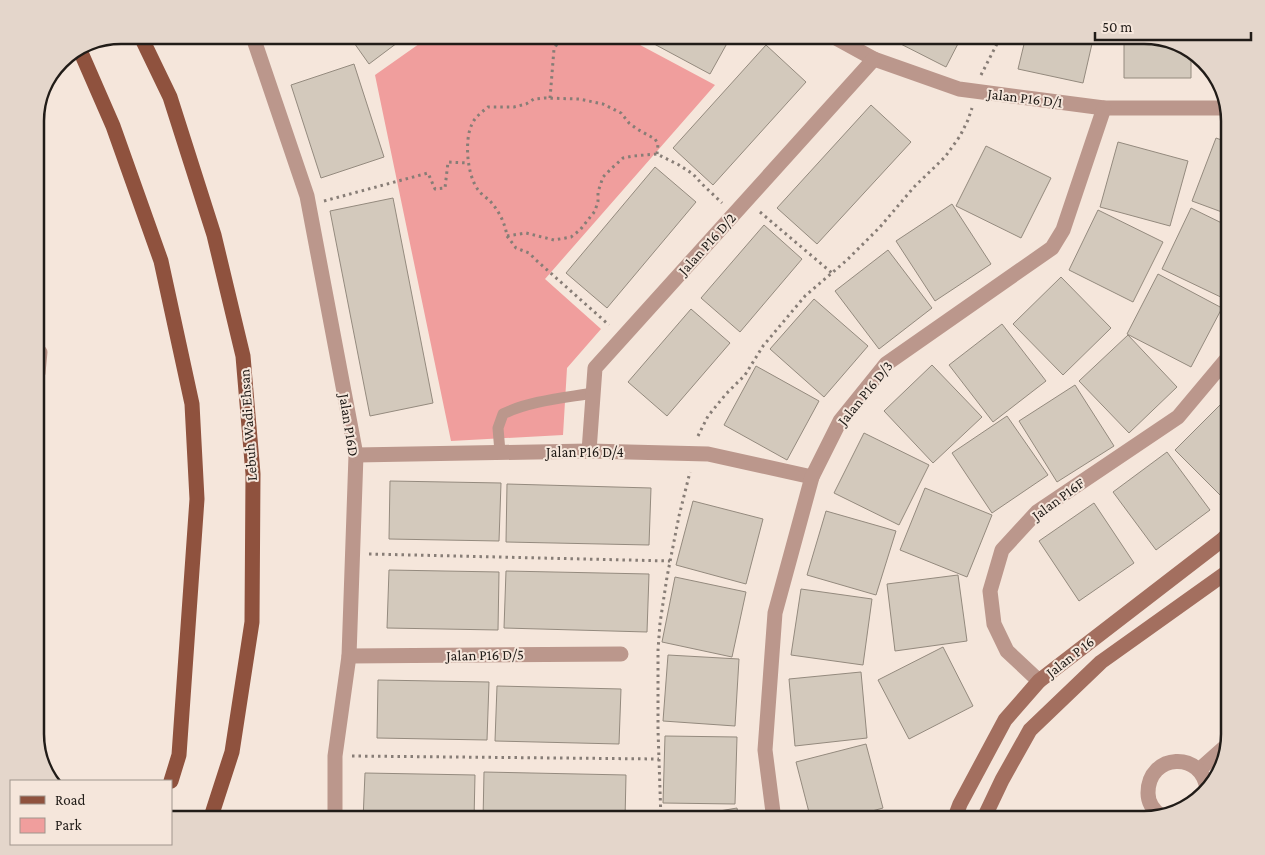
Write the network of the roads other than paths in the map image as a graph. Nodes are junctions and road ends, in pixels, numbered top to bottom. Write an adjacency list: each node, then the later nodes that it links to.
1 (144, 44): 8 (main road, Lebuh Wadi Ehsan)
2 (150, 44): 8 (main road)
3 (255, 44): 16 (street, Jalan P16D)
4 (847, 44): 6 (street, Jalan P16 D/1)
5 (82, 54): 11 (main road)
6 (874, 59): 9 (street, Jalan P16 D/1); 13 (street, Jalan P16 D/2)
7 (74, 60): 11 (main road)
8 (170, 97): 27 (main road, Lebuh Wadi Ehsan)
9 (1104, 108): 10 (street, Jalan P16 D/1); 17 (street, Jalan P16 D/3)
10 (1221, 108)
11 (113, 126): 25 (main road)
12 (1221, 366): 22 (street, Jalan P16F)
13 (593, 393): 14 (street, Jalan P16 D/2); 15 (lane)
14 (588, 451): 15 (street, Jalan P16 D/4); 17 (street, Jalan P16 D/4)
15 (500, 452): 16 (street, Jalan P16 D/4)
16 (356, 455): 21 (street, Jalan P16D)
17 (812, 477): 29 (street, Jalan P16 D/3)
18 (1221, 541): 22 (street, Jalan P 16)
19 (1221, 576): 31 (street, Jalan P 16)
20 (621, 654): 21 (street, Jalan P16 D/5)
21 (348, 656): 28 (street, Jalan P16D)
22 (1039, 681): 30 (street, Jalan P 16)
23 (1219, 753): 24 (street)
24 (1199, 770): 26 (street); 32 (street)
25 (170, 780)
26 (1205, 780)
27 (213, 811)
28 (335, 811)
29 (773, 811)
30 (957, 811)
31 (987, 811)
32 (1155, 811)

